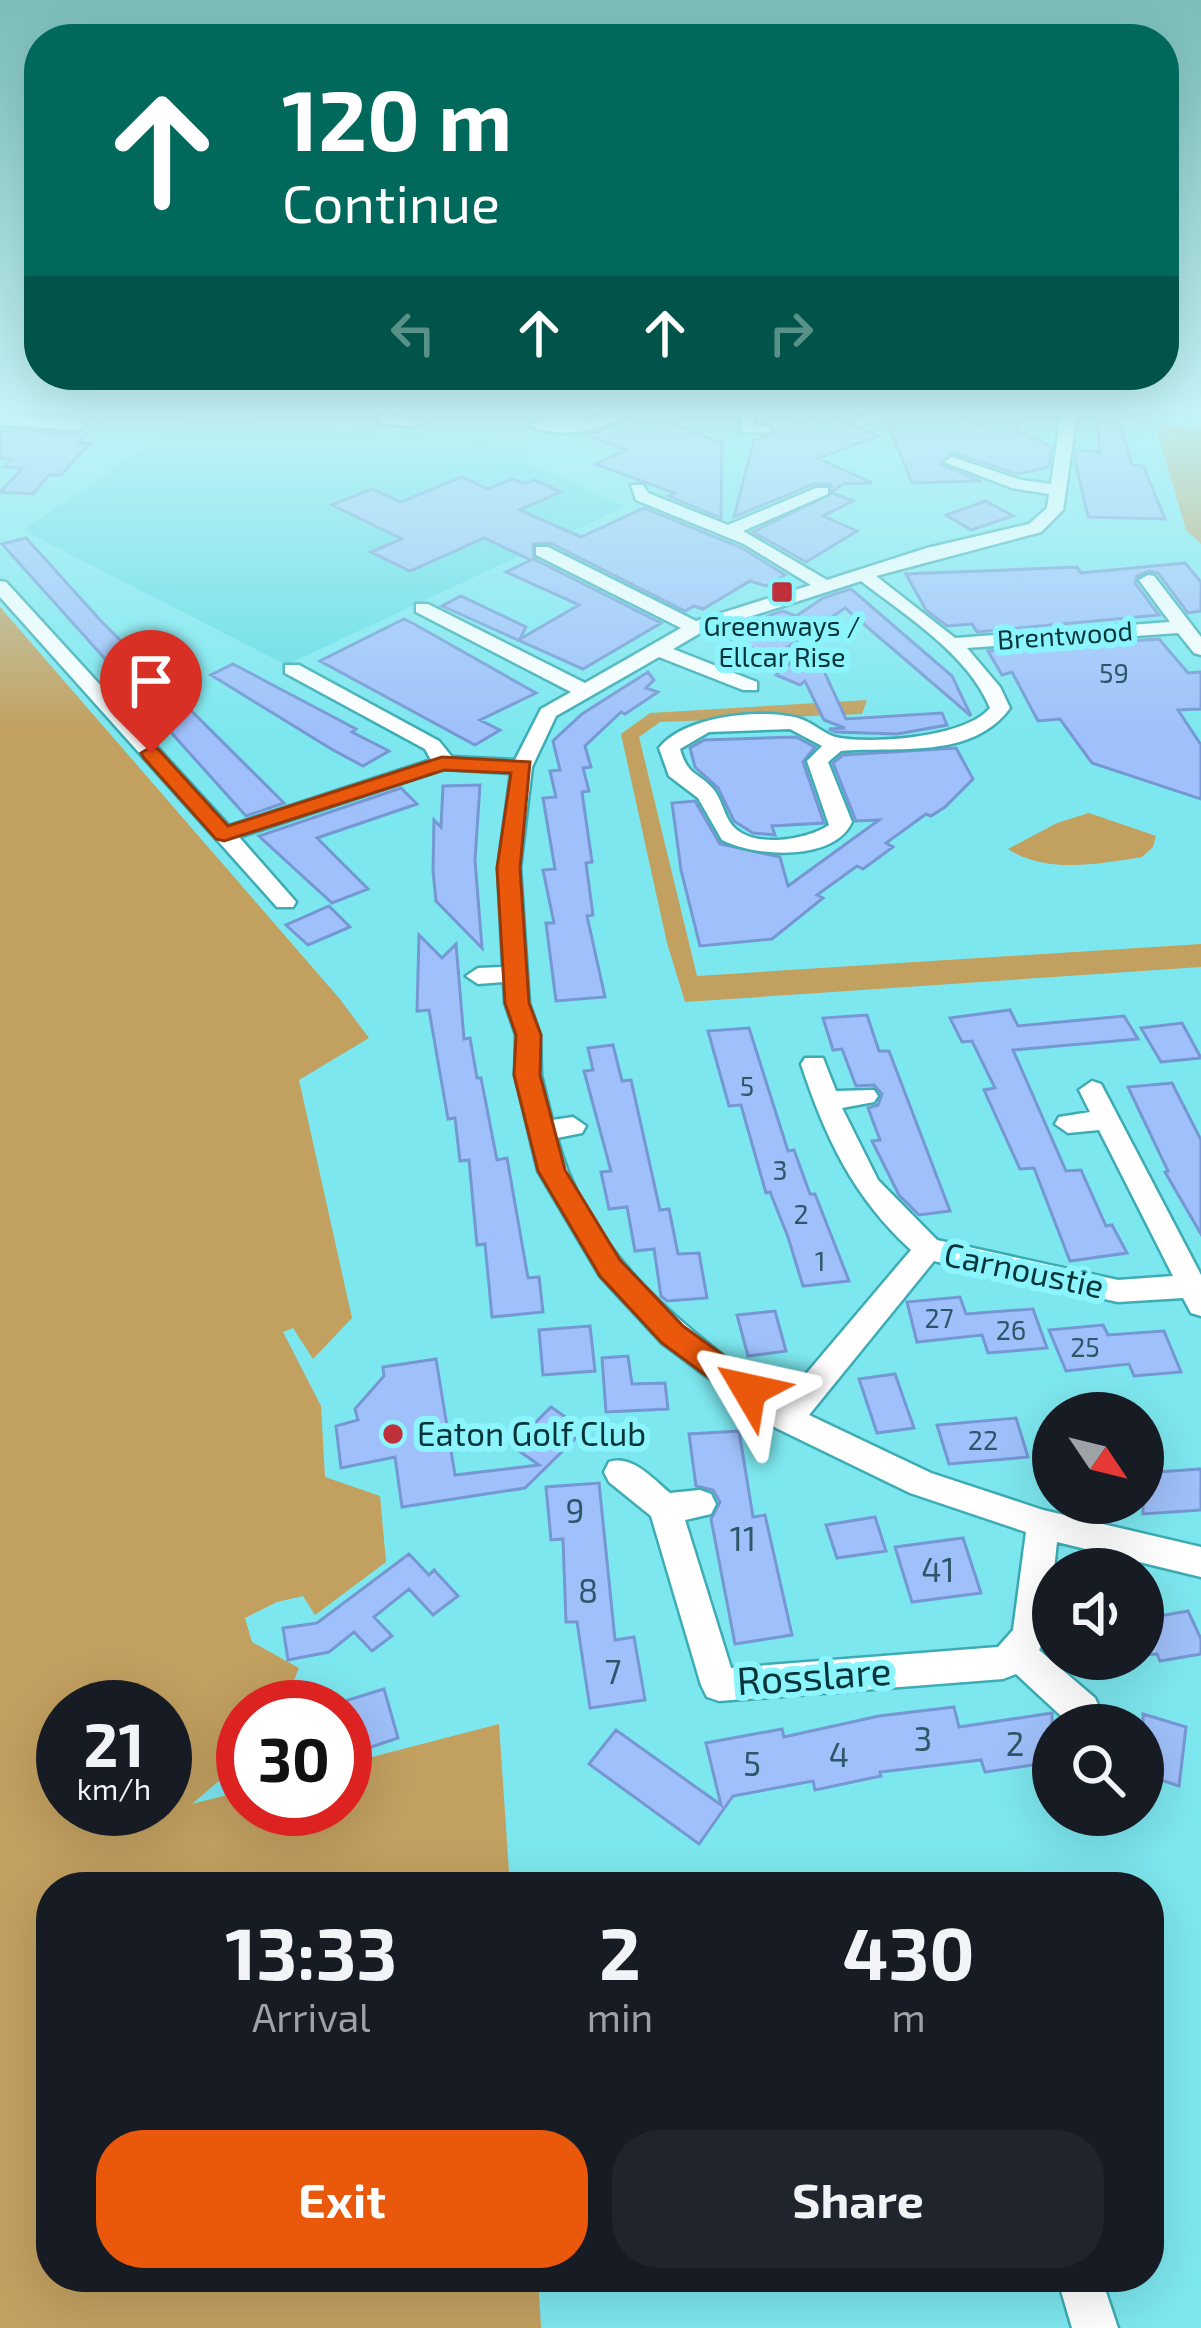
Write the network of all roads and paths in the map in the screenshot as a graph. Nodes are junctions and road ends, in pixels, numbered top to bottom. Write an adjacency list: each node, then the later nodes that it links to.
1 (691, 516): 4 (street)
2 (760, 516): 4 (street)
3 (1048, 516): 6 (street)
4 (729, 531): 9 (street)
5 (542, 551): 11 (street)
6 (864, 575): 9 (street); 13 (street, Brentwood)
7 (1148, 580): 12 (street, Brentwood)
8 (9, 586): 22 (street)
9 (826, 587): 11 (street)
10 (422, 608): 18 (street)
11 (695, 628): 14 (street)
12 (1184, 628): 13 (street, Brentwood); 15 (street, Brentwood)
13 (946, 644): 19 (street, Brentwood)
14 (654, 648): 17 (street); 18 (street)
15 (1201, 649)
16 (296, 677): 20 (street)
17 (743, 678)
18 (583, 691): 21 (street)
19 (835, 745): 19 (street, Brentwood)
20 (442, 764): 21 (street); 22 (street)
21 (522, 767): 24 (street)
22 (224, 835): 23 (street)
23 (285, 902)
24 (516, 974): 25 (street); 33 (street)
25 (478, 976)
26 (814, 1064): 29 (street, Carnoustie)
27 (1092, 1090): 30 (street, Carnoustie)
28 (865, 1096): 29 (street)
29 (826, 1101): 34 (street, Carnoustie)
30 (1105, 1120): 31 (street); 35 (street, Carnoustie)
31 (1068, 1124)
32 (573, 1126): 33 (street)
33 (539, 1131): 36 (street)
34 (928, 1249): 35 (street, Carnoustie); 36 (street, Carnoustie)
35 (1196, 1295)
36 (787, 1418): 38 (street)
37 (620, 1472): 41 (street, Rosslare)
38 (1032, 1520)
39 (1043, 1524): 40 (street); 41 (street)
40 (1201, 1562)
41 (1018, 1654): 42 (street)
42 (1075, 1704)
43 (1083, 2292): 44 (street)
44 (1096, 2328)

